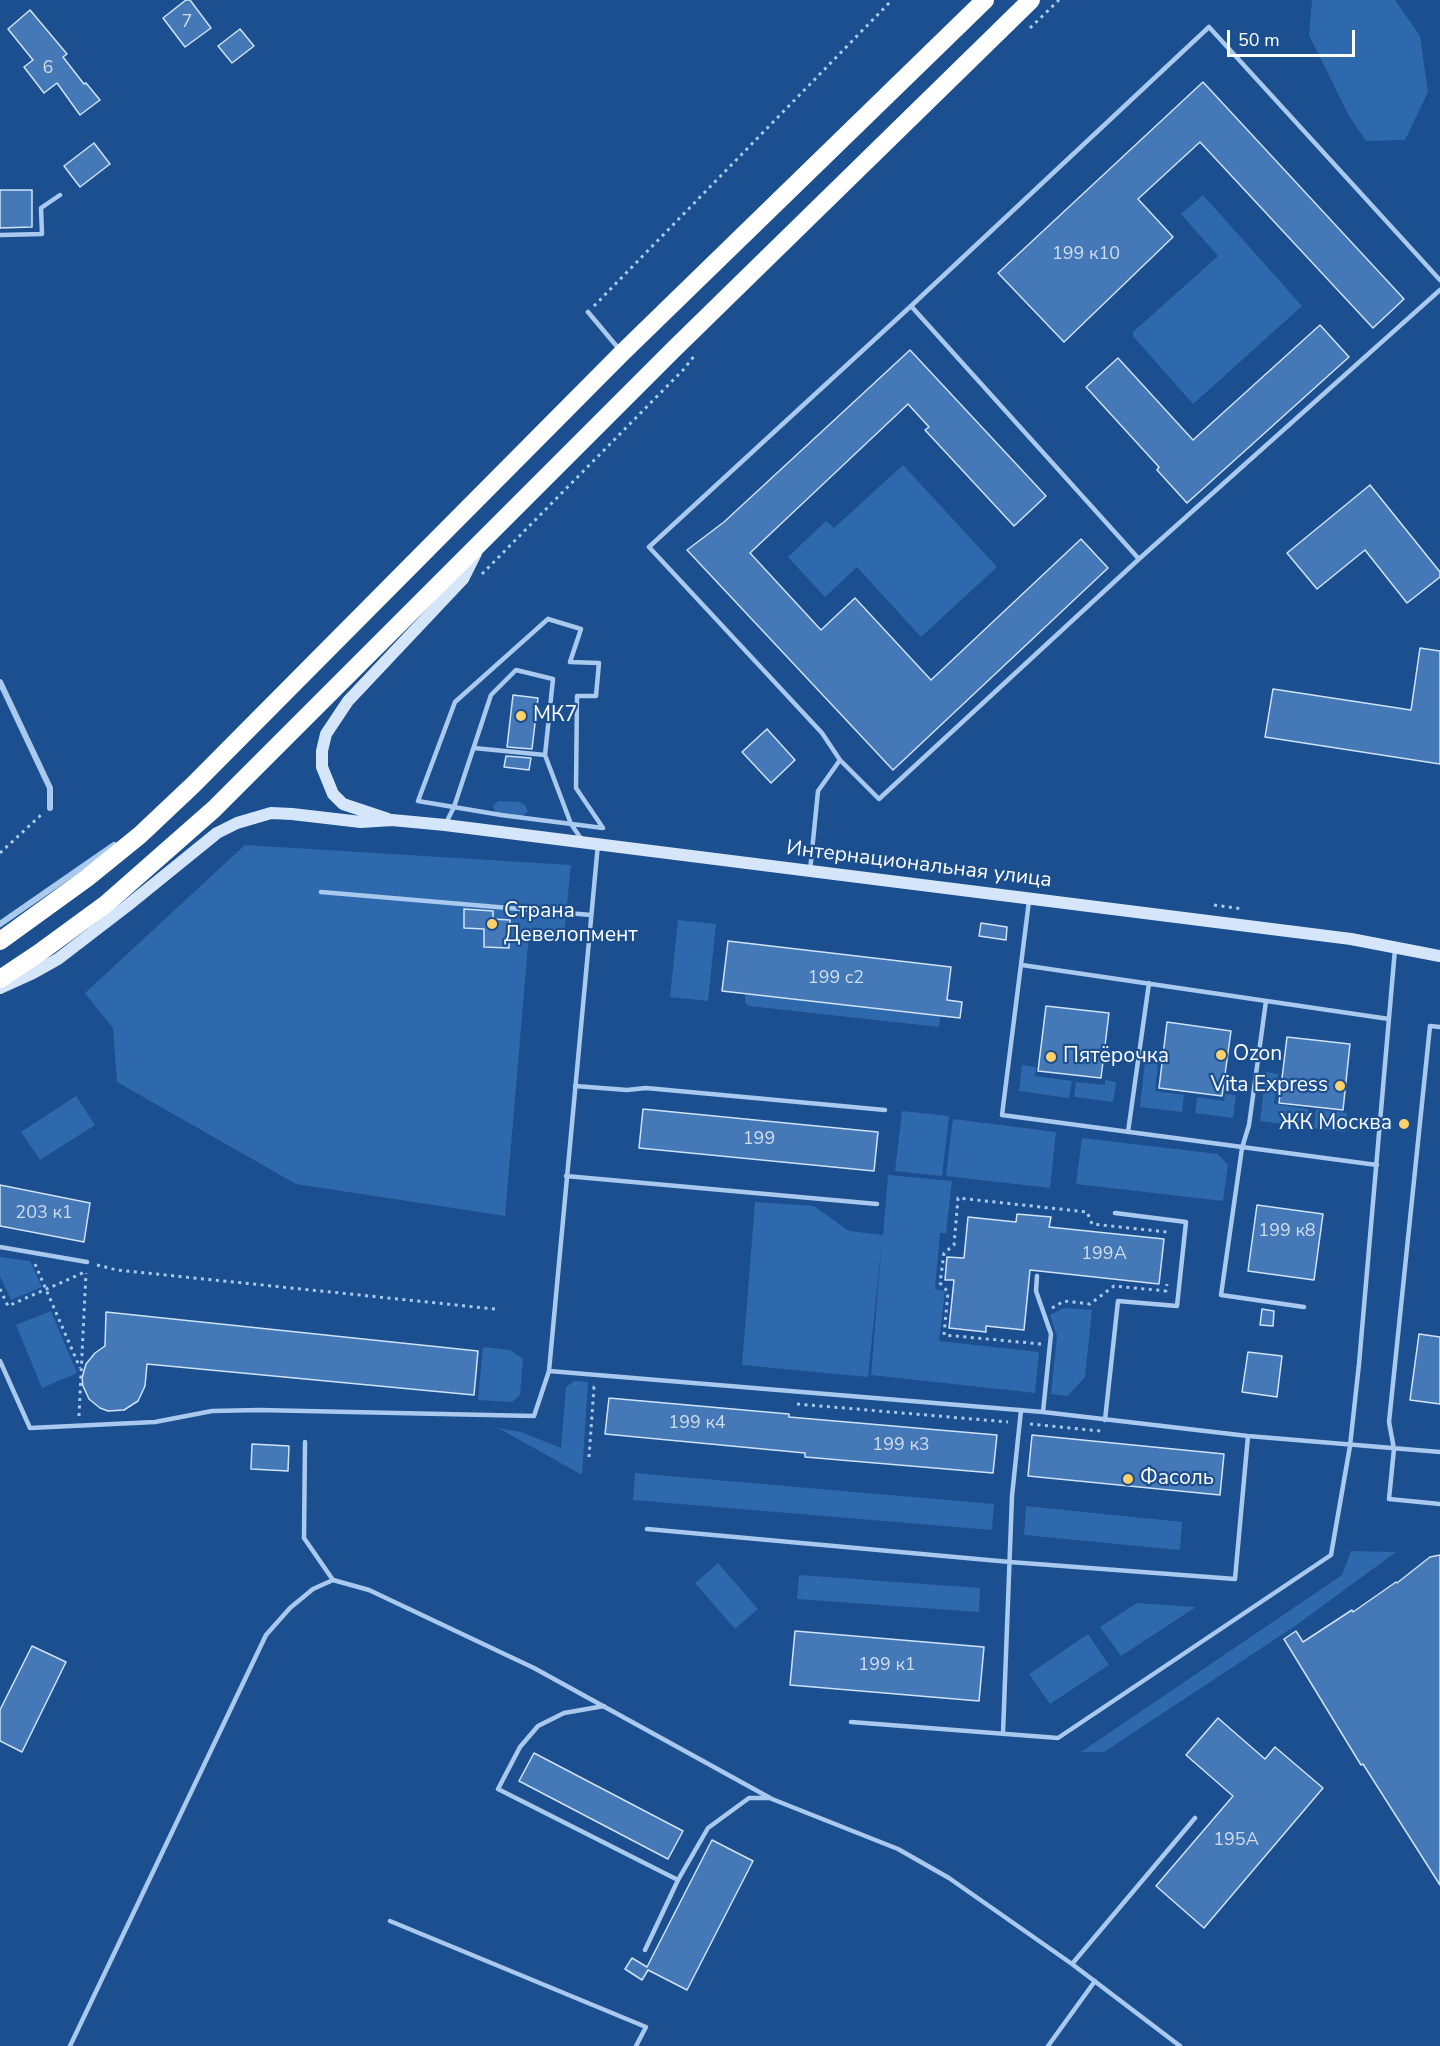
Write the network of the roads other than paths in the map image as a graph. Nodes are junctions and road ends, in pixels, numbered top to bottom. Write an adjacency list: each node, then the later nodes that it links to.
1 (985, 0): 9 (highway)
2 (1031, 0): 10 (highway)
3 (60, 195): 4 (lane)
4 (0, 236)
5 (1440, 280): 7 (lane)
6 (1440, 290): 11 (lane)
7 (911, 306): 11 (lane); 15 (lane)
8 (588, 312): 9 (lane)
9 (622, 353): 16 (highway)
10 (484, 540): 19 (street); 35 (highway)
11 (1139, 559): 15 (lane)
12 (0, 682): 18 (street)
13 (474, 748): 14 (lane); 14 (lane); 17 (lane)
14 (545, 755): 20 (lane)
15 (840, 760): 26 (lane)
16 (193, 785): 22 (street); 31 (highway)
17 (454, 807): 20 (lane); 20 (lane); 21 (lane)
18 (50, 808)
19 (392, 820): 21 (street, Интернациональная улица); 37 (street)
20 (571, 824): 23 (lane)
21 (445, 825): 23 (street, Интернациональная улица)
22 (126, 837)
23 (583, 842): 25 (street, Интернациональная улица)
24 (116, 844): 30 (street)
25 (598, 844): 26 (street, Интернациональная улица); 29 (lane)
26 (810, 871): 28 (street, Интернациональная улица)
27 (321, 892): 29 (lane)
28 (1029, 898): 32 (street, Интернациональная улица); 34 (lane)
29 (591, 915): 41 (lane)
30 (0, 924)
31 (0, 941)
32 (1395, 947): 33 (street, Интернациональная улица); 39 (lane)
33 (1440, 956)
34 (1022, 965): 36 (lane); 43 (lane)
35 (0, 979)
36 (1149, 983): 38 (lane); 43 (lane)
37 (0, 988)
38 (1266, 1001): 39 (lane); 44 (lane)
39 (1389, 1019): 45 (lane)
40 (1440, 1027): 61 (lane)
41 (575, 1086): 42 (lane); 46 (lane)
42 (885, 1110)
43 (1128, 1132): 44 (lane)
44 (1242, 1148): 45 (lane); 52 (lane)
45 (1377, 1165): 60 (lane)
46 (566, 1176): 47 (lane); 54 (lane)
47 (877, 1204)
48 (1116, 1213): 57 (lane)
49 (0, 1246): 50 (lane)
50 (87, 1262)
51 (1037, 1276): 56 (lane)
52 (1304, 1307)
53 (0, 1361): 54 (lane)
54 (549, 1371): 55 (lane)
55 (1021, 1410): 56 (lane); 65 (lane)
56 (1043, 1412): 57 (lane)
57 (1105, 1420): 58 (lane)
58 (1248, 1436): 60 (lane); 65 (lane)
59 (305, 1442): 66 (lane)
60 (1350, 1446): 61 (lane); 69 (lane)
61 (1394, 1449): 62 (lane); 63 (lane)
62 (1440, 1452)
63 (1440, 1504)
64 (647, 1529): 65 (lane)
65 (1010, 1562): 69 (lane)
66 (333, 1580): 67 (lane); 77 (lane)
67 (604, 1706): 70 (lane); 72 (lane)
68 (851, 1722): 69 (lane)
69 (1003, 1734)
70 (772, 1798): 72 (lane); 75 (lane)
71 (1195, 1818): 75 (lane)
72 (678, 1880): 74 (lane)
73 (390, 1921): 78 (lane)
74 (645, 1950)
75 (1072, 1964): 76 (lane)
76 (1095, 1981): 79 (lane); 80 (lane)
77 (70, 2046)
78 (636, 2046)
79 (1048, 2046)
80 (1180, 2046)

